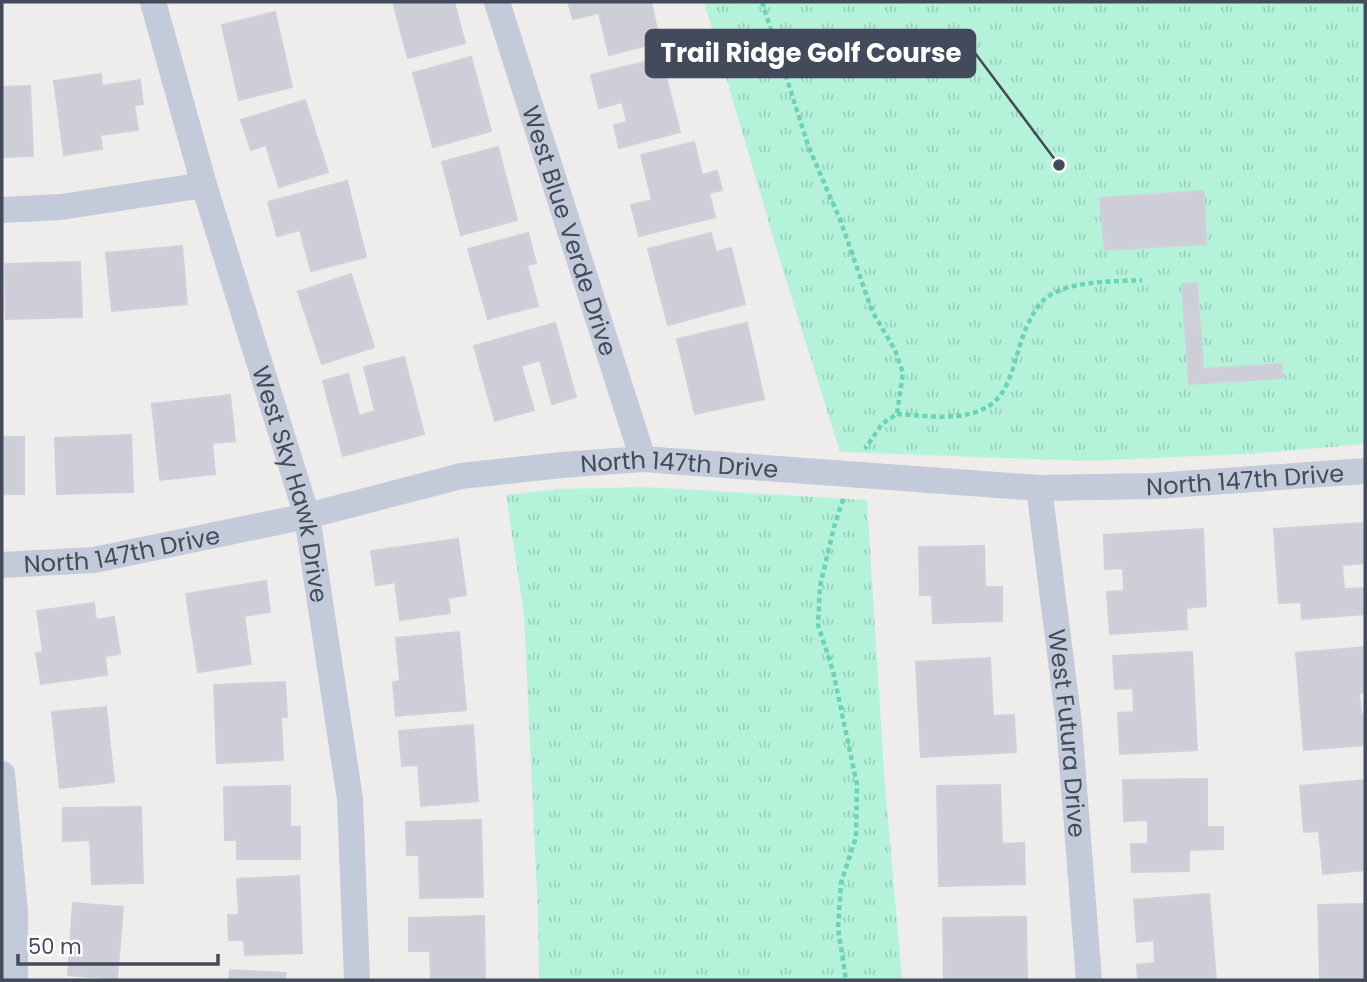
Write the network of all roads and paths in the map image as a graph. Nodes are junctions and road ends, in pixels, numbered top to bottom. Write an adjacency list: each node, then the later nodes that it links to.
1 (153, 2): 3 (street, West Sky Hawk Drive)
2 (497, 2): 7 (street, West Blue Verde Drive)
3 (204, 185): 4 (street); 10 (street, West Sky Hawk Drive)
4 (2, 210)
5 (1142, 280): 6 (path)
6 (897, 414)
7 (643, 459): 9 (street, North 147th Drive); 10 (street, North 147th Drive)
8 (1365, 471): 9 (street, North 147th Drive)
9 (1039, 488): 16 (street, West Futura Drive)
10 (307, 516): 11 (street, North 147th Drive); 15 (street, West Sky Hawk Drive)
11 (2, 565)
12 (2, 774): 13 (street)
13 (8, 912): 14 (street)
14 (15, 980)
15 (357, 980)
16 (1089, 980)

